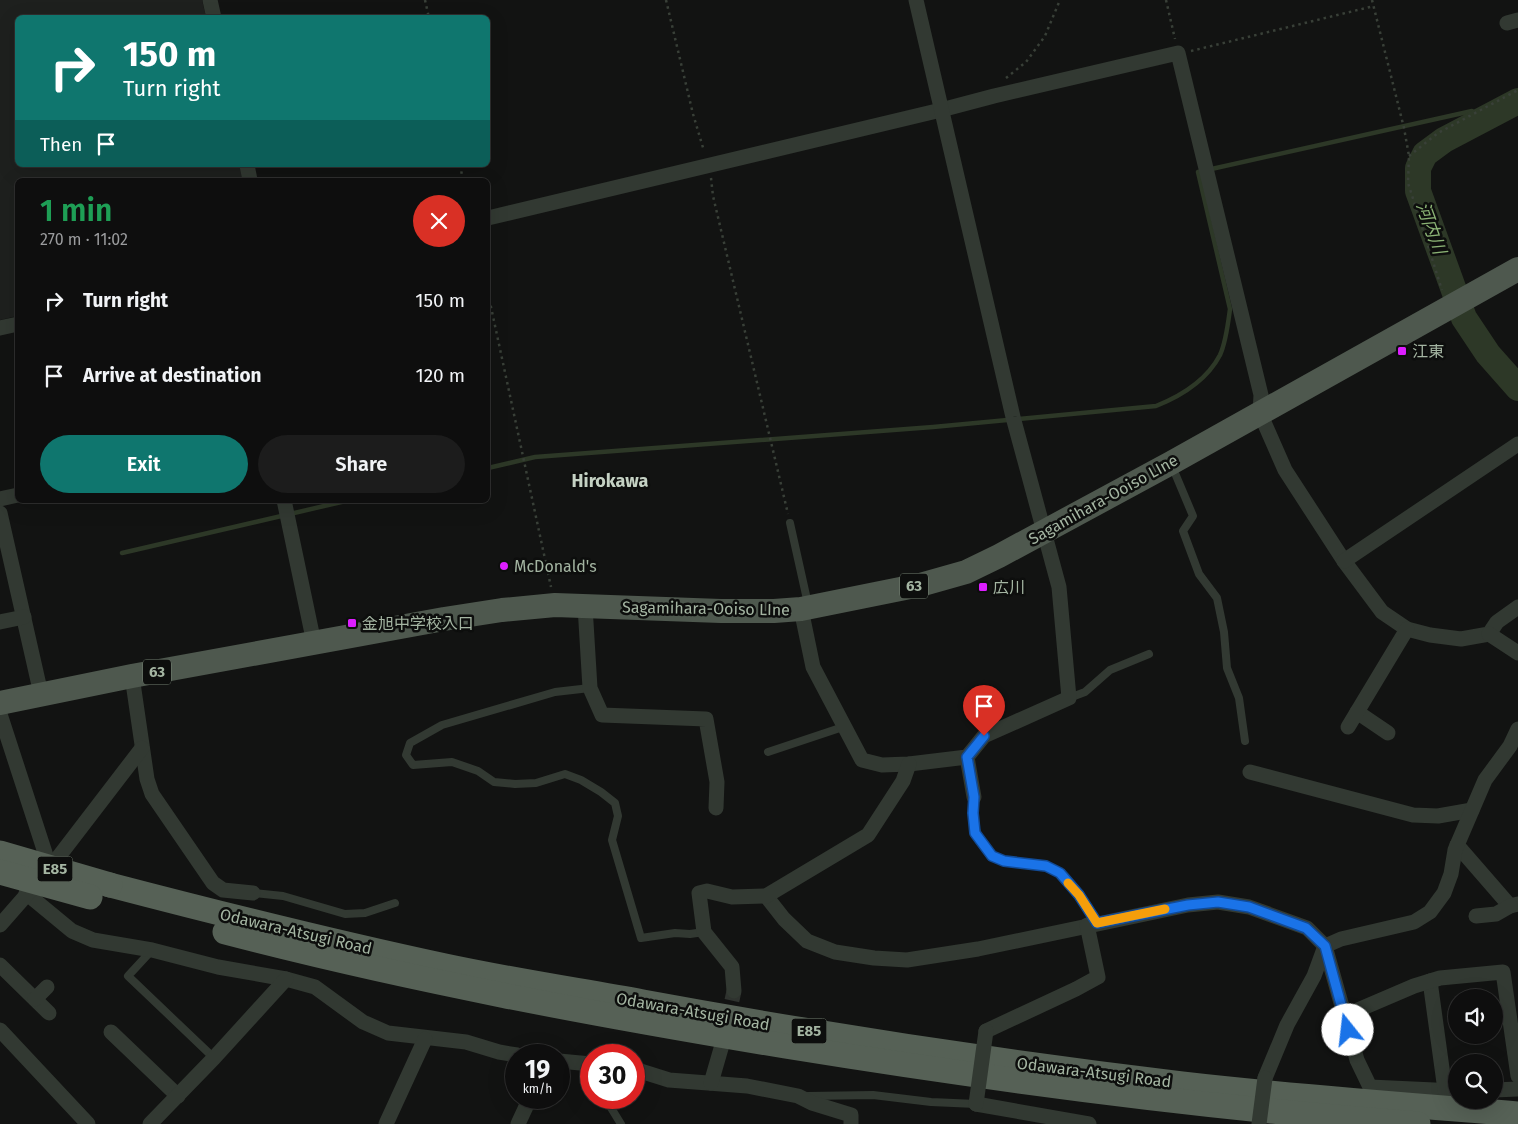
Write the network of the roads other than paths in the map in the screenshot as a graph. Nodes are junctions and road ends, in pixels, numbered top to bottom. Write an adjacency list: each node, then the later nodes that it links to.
1 (210, 0): 3 (street)
2 (916, 0): 4 (street)
3 (213, 15)
4 (941, 110): 5 (street); 9 (street); 17 (street)
5 (490, 218)
6 (1518, 269): 9 (main road, Sagamihara-Ooiso LIne / 63)
7 (15, 325): 8 (street)
8 (0, 328)
9 (1260, 413): 11 (main road, Sagamihara-Ooiso LIne / 63); 19 (street)
10 (1517, 447): 19 (street)
11 (1171, 463): 17 (main road, Sagamihara-Ooiso LIne / 63); 41 (lane)
12 (15, 496): 13 (street)
13 (0, 499)
14 (285, 503): 27 (street)
15 (0, 513): 18 (street)
16 (790, 523): 22 (lane)
17 (1044, 532): 22 (main road, Sagamihara-Ooiso LIne / 63); 33 (street)
18 (2, 535): 23 (street)
19 (1344, 561): 25 (street)
20 (585, 606): 22 (main road, Sagamihara-Ooiso LIne / 63); 27 (main road, Sagamihara-Ooiso LIne / 63); 31 (street)
21 (1518, 607): 26 (street)
22 (805, 608): 37 (street)
23 (24, 617): 24 (street); 32 (street)
24 (0, 622)
25 (1408, 629): 26 (street); 35 (street)
26 (1489, 634): 28 (street)
27 (314, 643): 30 (main road, Sagamihara-Ooiso LIne / 63)
28 (1518, 653)
29 (1148, 654): 33 (lane)
30 (132, 676): 32 (main road, Sagamihara-Ooiso LIne / 63); 42 (street)
31 (590, 688): 48 (street); 63 (lane)
32 (41, 694): 34 (main road, Sagamihara-Ooiso LIne / 63)
33 (1069, 698): 44 (street)
34 (0, 703)
35 (1357, 712): 38 (street); 40 (street)
36 (0, 714): 52 (street)
37 (844, 727): 43 (lane); 45 (street)
38 (1348, 728)
39 (1518, 729): 49 (street)
40 (1388, 733)
41 (1245, 741)
42 (142, 748): 52 (street); 56 (street)
43 (768, 752)
44 (967, 757): 45 (street); 47 (street)
45 (909, 764): 57 (street)
46 (1250, 772): 49 (street)
47 (974, 797): 61 (lane)
48 (716, 808)
49 (1472, 810): 50 (street)
50 (1457, 845): 59 (street); 64 (street)
51 (0, 853): 55 (highway, Odawara-Atsugi Road / E85, bridge)
52 (50, 868): 54 (street)
53 (0, 872): 55 (highway, Odawara-Atsugi Road / E85, bridge)
54 (26, 893): 62 (street); 65 (street)
55 (106, 893): 92 (highway, Odawara-Atsugi Road / E85); 101 (highway, Odawara-Atsugi Road / E85)
56 (253, 893): 58 (lane)
57 (766, 896): 61 (street); 63 (street)
58 (395, 903)
59 (1514, 905): 60 (street)
60 (1476, 916)
61 (1092, 924): 64 (street); 89 (street, bridge)
62 (0, 925)
63 (704, 932): 70 (street)
64 (1325, 946): 73 (street); 100 (street, bridge)
65 (152, 950): 67 (street); 79 (lane)
66 (0, 966): 71 (street)
67 (286, 979): 76 (street); 79 (street)
68 (1430, 981): 73 (street); 81 (street); 82 (street)
69 (47, 987): 71 (street)
70 (734, 991)
71 (35, 999): 72 (street)
72 (49, 1013)
73 (1344, 1016): 85 (street)
74 (0, 1030): 93 (street)
75 (111, 1032): 87 (street)
76 (425, 1039): 78 (street); 95 (street)
77 (722, 1045): 83 (street)
78 (505, 1053)
79 (214, 1058): 87 (street)
80 (645, 1072): 83 (street)
81 (1518, 1076)
82 (1448, 1079)
83 (711, 1083): 88 (street)
84 (1518, 1089): 86 (street)
85 (1448, 1090)
86 (1503, 1090)
87 (178, 1096): 94 (street)
88 (798, 1096): 89 (lane); 98 (street)
89 (976, 1104): 99 (street)
90 (525, 1109): 96 (street)
91 (612, 1109): 97 (lane)
92 (1518, 1114)
93 (88, 1124)
94 (150, 1124)
95 (386, 1124)
96 (518, 1124)
97 (621, 1124)
98 (851, 1124)
99 (1089, 1124)
100 (1259, 1124)
101 (1418, 1124)

